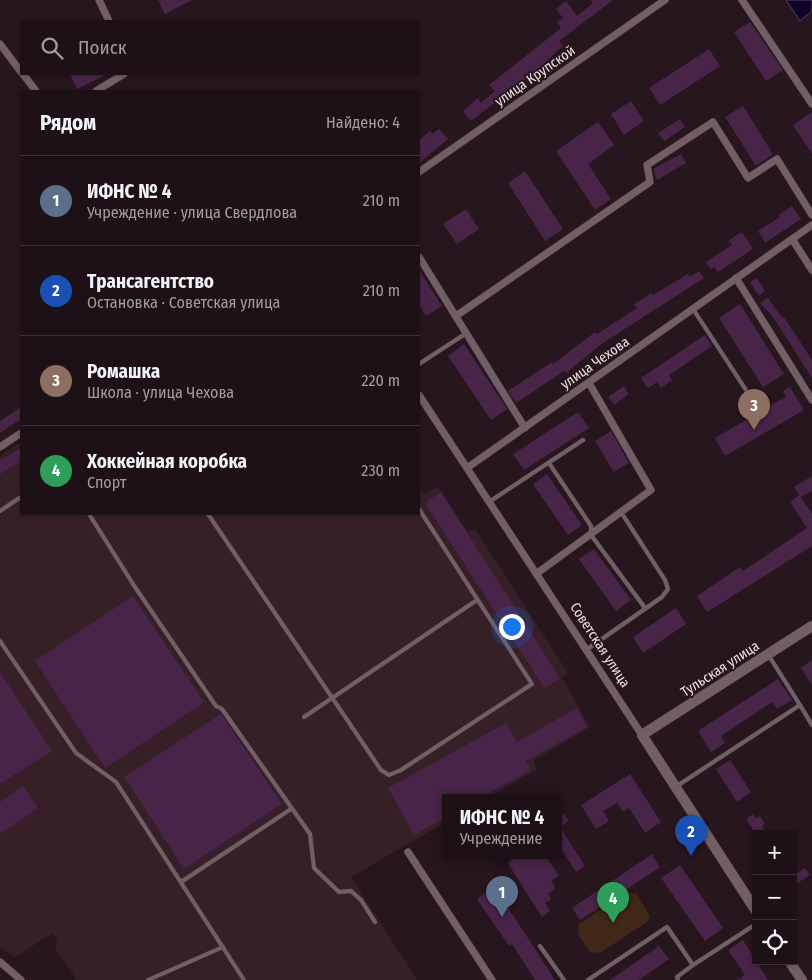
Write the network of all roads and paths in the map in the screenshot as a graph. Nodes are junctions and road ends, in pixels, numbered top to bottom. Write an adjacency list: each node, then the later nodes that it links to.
1 (99, 0): 4 (street)
2 (665, 0): 12 (street, улица Крупской)
3 (742, 0): 11 (street)
4 (109, 20)
5 (0, 44): 6 (street)
6 (20, 70)
7 (24, 75): 9 (street)
8 (122, 75): 10 (street)
9 (35, 90)
10 (98, 90)
11 (812, 104)
12 (420, 171)
13 (812, 215): 20 (street)
14 (812, 225): 15 (street, улица Чехова)
15 (792, 239): 17 (street); 18 (street, улица Чехова)
16 (420, 259): 20 (street)
17 (812, 270)
18 (736, 278): 19 (street, улица Чехова); 26 (street)
19 (693, 309): 23 (street, улица Чехова); 24 (lane)
20 (456, 316): 21 (street)
21 (465, 334): 22 (lane); 27 (street)
22 (420, 363)
23 (588, 383): 27 (street, улица Чехова); 37 (street)
24 (746, 390)
25 (420, 397): 32 (street, Советская улица)
26 (812, 400)
27 (525, 428): 32 (street, улица Чехова)
28 (20, 434): 30 (street)
29 (583, 440): 31 (lane)
30 (0, 448)
31 (549, 462): 34 (lane); 40 (lane)
32 (467, 468): 34 (street, Советская улица)
33 (20, 498): 35 (lane)
34 (489, 502): 41 (street, Советская улица)
35 (0, 511)
36 (420, 511): 42 (lane)
37 (621, 512): 40 (street); 43 (lane)
38 (90, 515): 54 (lane)
39 (209, 515): 48 (lane)
40 (591, 534): 41 (street); 43 (lane)
41 (536, 574): 46 (street, Советская улица)
42 (477, 600): 48 (lane); 48 (lane)
43 (645, 608): 46 (lane)
44 (812, 626): 47 (main road, Тульская улица)
45 (0, 641): 56 (lane)
46 (586, 650): 52 (street, Советская улица)
47 (768, 654): 49 (lane); 52 (main road, Тульская улица)
48 (333, 699): 50 (lane)
49 (800, 705): 51 (lane); 53 (lane)
50 (304, 717)
51 (812, 725)
52 (642, 735): 53 (main road, Советская улица)
53 (675, 787): 57 (main road, Советская улица)
54 (291, 809): 56 (lane); 58 (lane)
55 (408, 852): 68 (street)
56 (181, 882): 61 (lane)
57 (752, 905)
58 (375, 922)
59 (752, 927): 63 (lane)
60 (540, 946): 69 (lane)
61 (223, 947): 66 (lane); 67 (lane)
62 (0, 962): 65 (street)
63 (693, 965): 70 (lane); 71 (lane)
64 (792, 965): 72 (main road)
65 (21, 980)
66 (148, 980)
67 (244, 980)
68 (492, 980)
69 (564, 980)
70 (588, 980)
71 (678, 980)
72 (802, 980)

